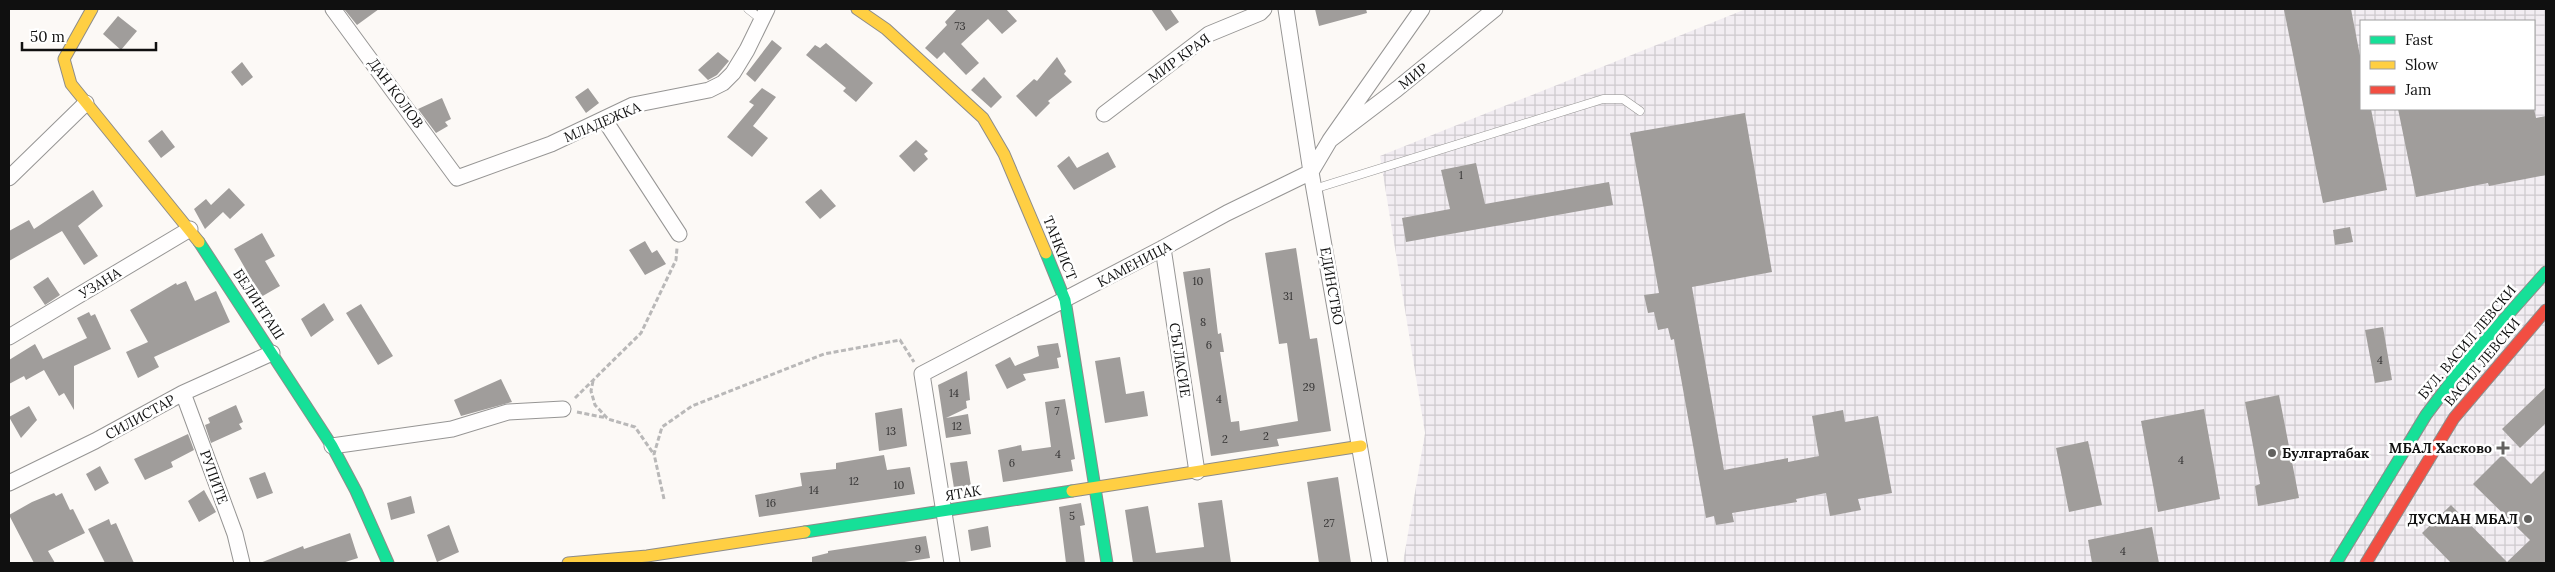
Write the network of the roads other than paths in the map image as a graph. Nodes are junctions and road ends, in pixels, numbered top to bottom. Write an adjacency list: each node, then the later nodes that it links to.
1 (92, 9): 10 (street, БЕЛИНТАШ)
2 (333, 9): 17 (street, ДАН КОЛОВ)
3 (748, 9): 9 (lane)
4 (857, 9): 23 (street, ТАНКИСТ)
5 (1422, 9): 14 (street, МИР)
6 (1495, 9): 14 (street, МИР)
7 (1262, 11): 8 (street, МИР КРАЯ); 12 (street, МИР КРАЯ)
8 (1287, 13): 15 (street, ЕДИНСТВО)
9 (765, 14): 13 (street, МЛАДЕЖКА)
10 (86, 104): 16 (street); 19 (street, БЕЛИНТАШ)
11 (1640, 111): 18 (lane)
12 (1104, 114)
13 (604, 118): 17 (street, МЛАДЕЖКА); 20 (street)
14 (1330, 140): 15 (street, МИР)
15 (1311, 172): 18 (street, ЕДИНСТВО); 21 (street, КАМЕНИЦА)
16 (9, 178)
17 (457, 178)
18 (1314, 189): 30 (street, ЕДИНСТВО)
19 (190, 229): 25 (street, УЗАНА); 26 (street, БЕЛИНТАШ)
20 (679, 234)
21 (1163, 248): 23 (street, КАМЕНИЦА); 31 (street, СЪГЛАСИЕ)
22 (2546, 272): 41 (street, БУЛ. ВАСИЛ ЛЕВСКИ)
23 (1065, 300): 33 (street, ТАНКИСТ); 34 (street, КАМЕНИЦА)
24 (2546, 310): 42 (street, ВАСИЛ ЛЕВСКИ)
25 (9, 337)
26 (272, 353): 27 (street, СИЛИСТАР); 29 (street, БЕЛИНТАШ)
27 (183, 393): 32 (street, СИЛИСТАР); 35 (street, РУПИТЕ)
28 (564, 409): 29 (street)
29 (332, 446): 36 (street, БЕЛИНТАШ)
30 (1361, 446): 31 (street, ЯТАК); 40 (street, ЕДИНСТВО)
31 (1197, 472): 33 (street, ЯТАК)
32 (9, 482)
33 (1095, 488): 34 (street, ЯТАК); 39 (street, ТАНКИСТ)
34 (945, 511): 37 (street, ЯТАК); 38 (street)
35 (236, 561)
36 (388, 563)
37 (568, 563)
38 (952, 563)
39 (1107, 563)
40 (1380, 563)
41 (2336, 563)
42 (2366, 563)

